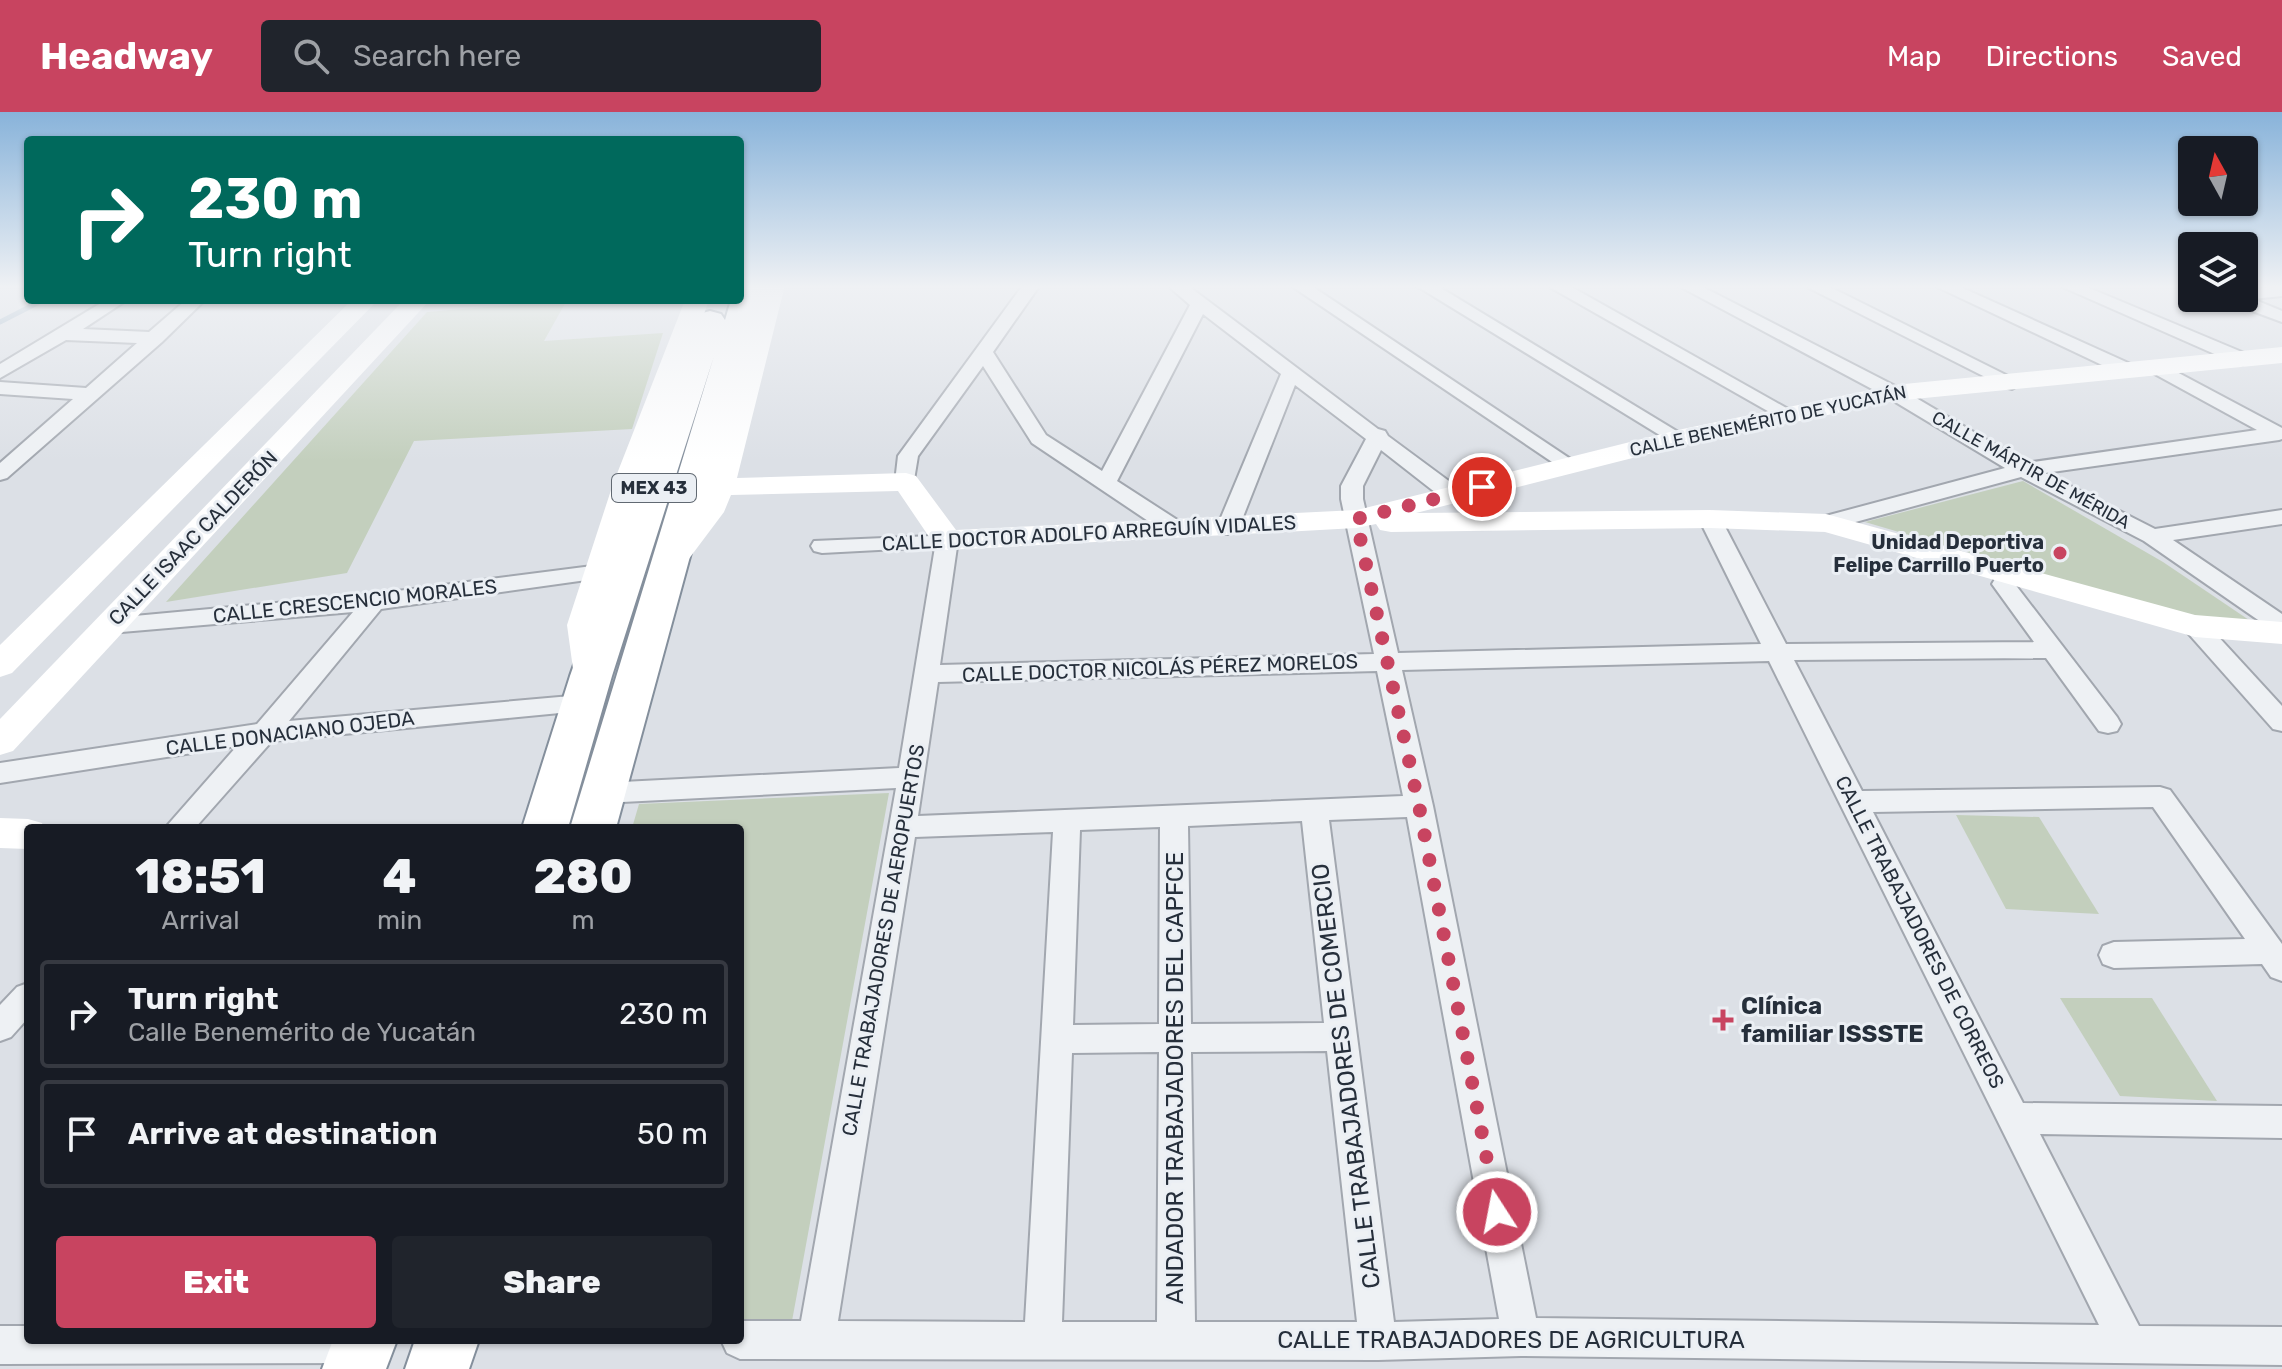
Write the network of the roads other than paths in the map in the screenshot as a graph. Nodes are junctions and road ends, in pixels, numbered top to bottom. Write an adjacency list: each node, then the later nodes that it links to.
1 (48, 344): 23 (street)
2 (149, 344): 28 (street)
3 (323, 344): 61 (street)
4 (379, 344): 54 (street, CALLE ISAAC CALDERÓN)
5 (681, 344): 51 (street)
6 (702, 344): 63 (highway, MEX 43)
7 (733, 344): 50 (highway, MEX 43)
8 (758, 344): 39 (street)
9 (989, 344): 19 (street)
10 (1178, 344): 38 (street)
11 (1250, 344): 24 (street)
12 (1386, 344): 34 (street)
13 (1521, 344): 32 (street)
14 (1660, 344): 29 (street)
15 (1799, 344): 27 (street, CALLE MÁRTIR DE MÉRIDA)
16 (1931, 344): 25 (street)
17 (2070, 344): 22 (street)
18 (2225, 344): 20 (street)
19 (983, 352): 37 (street); 38 (street)
20 (2267, 359): 21 (street, CALLE BENEMÉRITO DE YUCATÁN)
21 (2158, 368): 22 (street, CALLE BENEMÉRITO DE YUCATÁN); 30 (street)
22 (2128, 370): 25 (street, CALLE BENEMÉRITO DE YUCATÁN)
23 (0, 372)
24 (1290, 375): 31 (street); 45 (street)
25 (2012, 383): 27 (street, CALLE BENEMÉRITO DE YUCATÁN)
26 (0, 388): 28 (street)
27 (1894, 393): 29 (street, CALLE BENEMÉRITO DE YUCATÁN); 35 (street, CALLE MÁRTIR DE MÉRIDA)
28 (91, 394): 33 (street)
29 (1787, 414): 32 (street, CALLE BENEMÉRITO DE YUCATÁN)
30 (2279, 434): 35 (street)
31 (1378, 435): 40 (street); 42 (street)
32 (1678, 438): 34 (street, CALLE BENEMÉRITO DE YUCATÁN)
33 (10, 457): 36 (street)
34 (1568, 464): 40 (street, CALLE BENEMÉRITO DE YUCATÁN)
35 (2023, 470): 44 (street); 47 (street, CALLE MÁRTIR DE MÉRIDA)
36 (0, 474)
37 (906, 482): 39 (street); 48 (street)
38 (1106, 483): 46 (street)
39 (720, 487): 50 (street)
40 (1453, 495): 42 (street, CALLE BENEMÉRITO DE YUCATÁN)
41 (2282, 517): 47 (street)
42 (1361, 518): 43 (street); 45 (street, CALLE DOCTOR ADOLFO ARREGUÍN VIDALES); 60 (street)
43 (1710, 519): 44 (street); 59 (street, CALLE TRABAJADORES DE CORREOS)
44 (1826, 523): 56 (street)
45 (1228, 527): 46 (street, CALLE DOCTOR ADOLFO ARREGUÍN VIDALES)
46 (1174, 528): 48 (street, CALLE DOCTOR ADOLFO ARREGUÍN VIDALES)
47 (2152, 536): 55 (street, CALLE MÁRTIR DE MÉRIDA)
48 (947, 540): 49 (street, CALLE DOCTOR ADOLFO ARREGUÍN VIDALES); 62 (street, CALLE TRABAJADORES DE AEROPUERTOS)
49 (822, 546)
50 (667, 566): 73 (highway, MEX 43)
51 (600, 572): 53 (street, CALLE CRESCENCIO MORALES); 63 (street)
52 (2003, 584): 58 (street)
53 (374, 602): 54 (street, CALLE CRESCENCIO MORALES); 66 (street)
54 (110, 625): 67 (street, CALLE ISAAC CALDERÓN)
55 (2282, 625)
56 (2195, 626): 57 (street); 64 (street)
57 (2282, 633)
58 (2052, 650): 59 (street, CALLE DOCTOR NICOLÁS PÉREZ MORELOS); 65 (street)
59 (1777, 652): 60 (street, CALLE DOCTOR NICOLÁS PÉREZ MORELOS); 70 (street, CALLE TRABAJADORES DE CORREOS)
60 (1387, 662): 62 (street, CALLE DOCTOR NICOLÁS PÉREZ MORELOS); 71 (street)
61 (0, 665)
62 (927, 674): 69 (street, CALLE TRABAJADORES DE AEROPUERTOS)
63 (586, 690): 66 (street, CALLE DONACIANO OJEDA); 77 (highway, MEX 43)
64 (2282, 722)
65 (2108, 724)
66 (265, 732): 68 (street, CALLE DONACIANO OJEDA); 76 (street)
67 (0, 742)
68 (0, 773)
69 (911, 777): 73 (street); 78 (street, CALLE TRABAJADORES DE AEROPUERTOS)
70 (1854, 802): 82 (street); 88 (street, CALLE TRABAJADORES DE CORREOS)
71 (1419, 806): 72 (street); 90 (street)
72 (1314, 810): 74 (street); 85 (street, CALLE TRABAJADORES DE COMERCIO)
73 (598, 811)
74 (1174, 816): 75 (street); 86 (street, ANDADOR TRABAJADORES DEL CAPFCE)
75 (1067, 821): 78 (street); 87 (street)
76 (183, 824)
77 (546, 824)
78 (903, 827): 92 (street, CALLE TRABAJADORES DE AEROPUERTOS)
79 (0, 833): 80 (street)
80 (24, 834)
81 (2114, 955): 82 (street)
82 (2276, 960)
83 (24, 1000): 84 (street)
84 (0, 1027)
85 (1341, 1037): 86 (street); 95 (street, CALLE TRABAJADORES DE COMERCIO)
86 (1175, 1038): 87 (street); 94 (street, ANDADOR TRABAJADORES DEL CAPFCE)
87 (1057, 1039): 93 (street)
88 (2016, 1118): 89 (street); 98 (street, CALLE TRABAJADORES DE CORREOS)
89 (2282, 1122)
90 (1521, 1337): 95 (street, CALLE TRABAJADORES DE AGRICULTURA); 98 (street, CALLE TRABAJADORES DE AGRICULTURA)
91 (744, 1340): 92 (street, CALLE TRABAJADORES DE AGRICULTURA)
92 (816, 1340): 93 (street, CALLE TRABAJADORES DE AGRICULTURA)
93 (1043, 1340): 94 (street, CALLE TRABAJADORES DE AGRICULTURA)
94 (1176, 1341): 95 (street, CALLE TRABAJADORES DE AGRICULTURA)
95 (1378, 1341)
96 (446, 1344): 102 (highway)
97 (0, 1345): 101 (street)
98 (2129, 1345): 99 (street, CALLE TRABAJADORES DE AGRICULTURA)
99 (2282, 1346)
100 (361, 1351): 101 (street)
101 (105, 1352)
102 (437, 1369)

